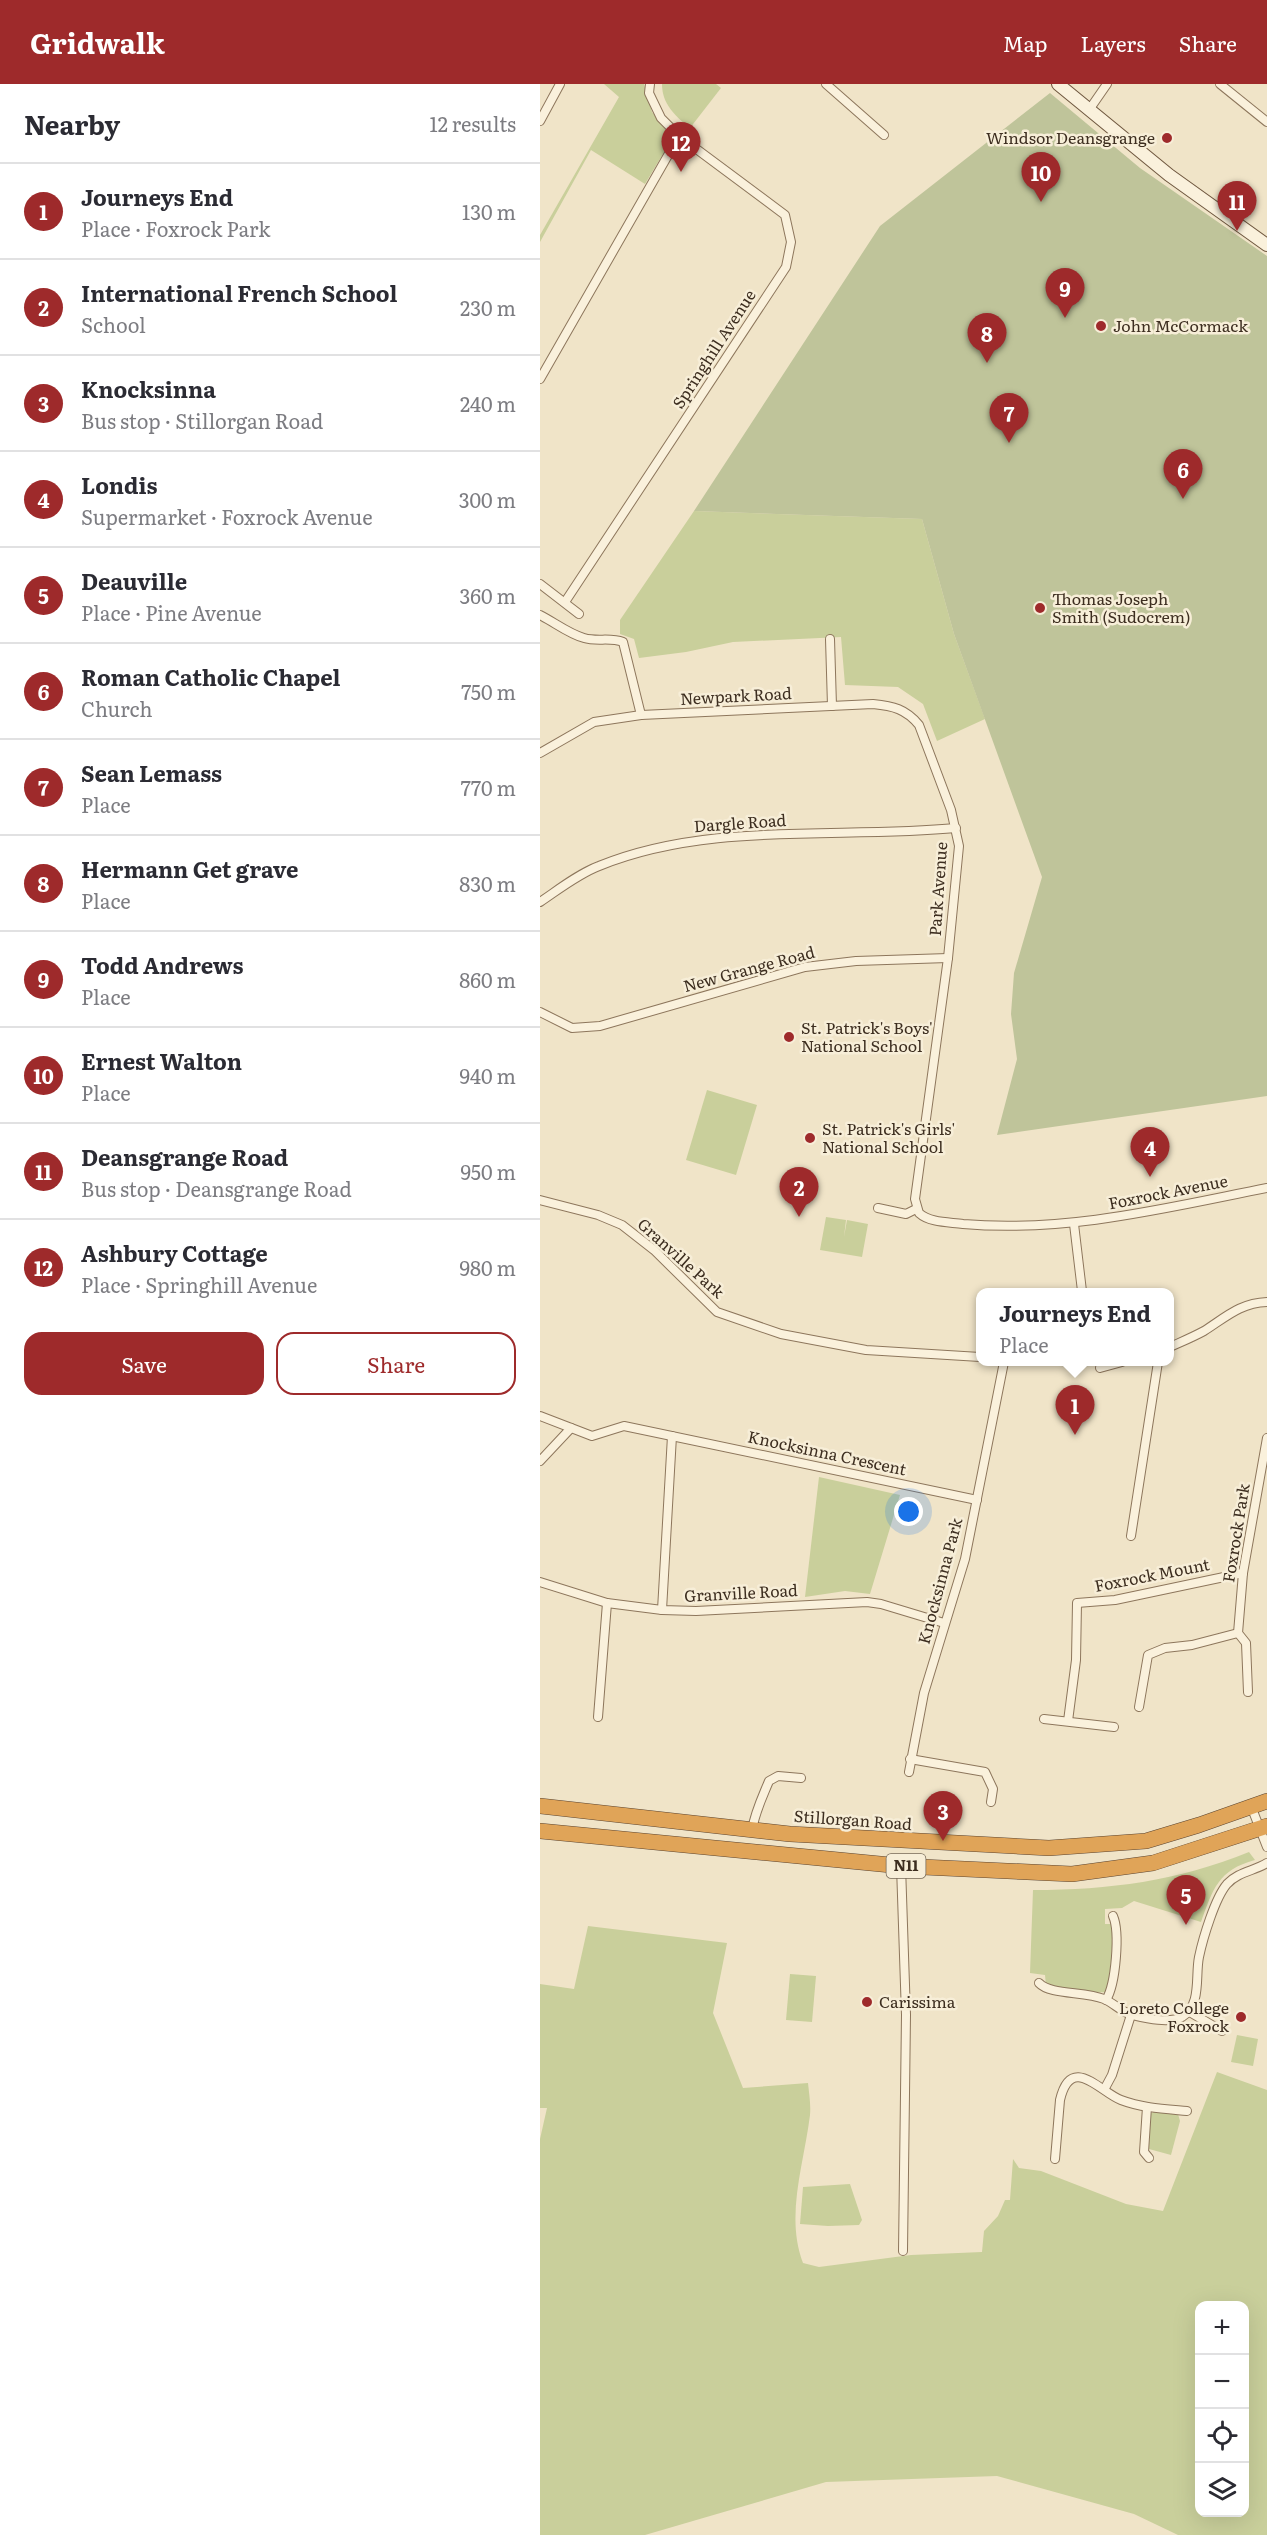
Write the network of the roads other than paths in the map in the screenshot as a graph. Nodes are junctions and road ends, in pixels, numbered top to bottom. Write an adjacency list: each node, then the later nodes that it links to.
1 (560, 84): 8 (street)
2 (650, 84): 11 (street, Springhill Avenue)
3 (826, 84): 10 (street)
4 (1058, 84): 7 (main road)
5 (1107, 84): 7 (street)
6 (1220, 84): 9 (street)
7 (1089, 110): 12 (main road)
8 (540, 121)
9 (1267, 122)
10 (884, 135)
11 (679, 136): 13 (street); 15 (street, Springhill Avenue)
12 (1267, 244)
13 (540, 379)
14 (540, 584): 15 (street)
15 (565, 602): 16 (street)
16 (579, 614)
17 (540, 615): 21 (street)
18 (830, 639): 19 (street)
19 (832, 706): 20 (street, Newpark Road); 21 (street, Newpark Road)
20 (902, 709): 23 (street, Park Avenue)
21 (641, 715): 22 (street, Newpark Road)
22 (540, 753)
23 (956, 828): 24 (street, Dargle Road); 25 (street, Park Avenue)
24 (540, 902)
25 (948, 958): 26 (street, New Grange Road); 30 (street, Park Avenue)
26 (540, 1012)
27 (1267, 1188): 31 (street, Foxrock Avenue)
28 (540, 1200): 35 (street, Granville Park)
29 (878, 1208): 30 (street)
30 (916, 1209): 31 (street, Foxrock Avenue)
31 (1074, 1224): 32 (street)
32 (1082, 1288)
33 (1267, 1302): 34 (street)
34 (1174, 1345)
35 (976, 1358)
36 (1003, 1366): 45 (street, Knocksinna Park)
37 (1107, 1366): 39 (street)
38 (1157, 1366): 46 (street)
39 (1100, 1368)
40 (540, 1416): 41 (street)
41 (571, 1428): 42 (street, Knocksinna Crescent); 44 (street)
42 (672, 1436): 45 (street, Knocksinna Crescent); 50 (street)
43 (1267, 1437): 47 (street, Foxrock Park)
44 (540, 1461)
45 (977, 1500): 51 (street, Knocksinna Park)
46 (1131, 1536)
47 (1243, 1573): 52 (street, Foxrock Park); 57 (street, Foxrock Mount)
48 (540, 1582): 49 (street, Granville Road)
49 (607, 1603): 50 (street, Granville Road); 55 (street)
50 (662, 1610): 51 (street, Granville Road)
51 (944, 1623): 59 (street, Knocksinna Park)
52 (1238, 1633): 53 (street, Foxrock Park); 54 (street)
53 (1248, 1692)
54 (1139, 1707)
55 (598, 1717)
56 (1044, 1719): 57 (street)
57 (1068, 1721): 58 (street)
58 (1114, 1727)
59 (910, 1759): 60 (street, Knocksinna Park); 63 (street)
60 (909, 1772)
61 (801, 1778): 67 (street)
62 (1267, 1801): 65 (highway, Stillorgan Road / N11)
63 (991, 1802)
64 (540, 1806): 67 (highway, Stillorgan Road / N11)
65 (1251, 1806): 66 (street); 67 (highway, Stillorgan Road / N11)
66 (1263, 1827): 69 (street); 71 (highway, N11)
67 (752, 1830)
68 (540, 1831): 71 (highway, N11)
69 (1267, 1847)
70 (1267, 1863): 75 (street)
71 (901, 1866): 83 (street)
72 (1113, 1916): 74 (street)
73 (1039, 1983): 74 (street)
74 (1106, 2000): 76 (street)
75 (1188, 2011): 76 (street); 77 (street)
76 (1131, 2015): 78 (street)
77 (1222, 2031)
78 (1105, 2088): 79 (street); 82 (street)
79 (1147, 2107): 80 (street); 81 (street)
80 (1187, 2111)
81 (1149, 2158)
82 (1055, 2159)
83 (903, 2251)

